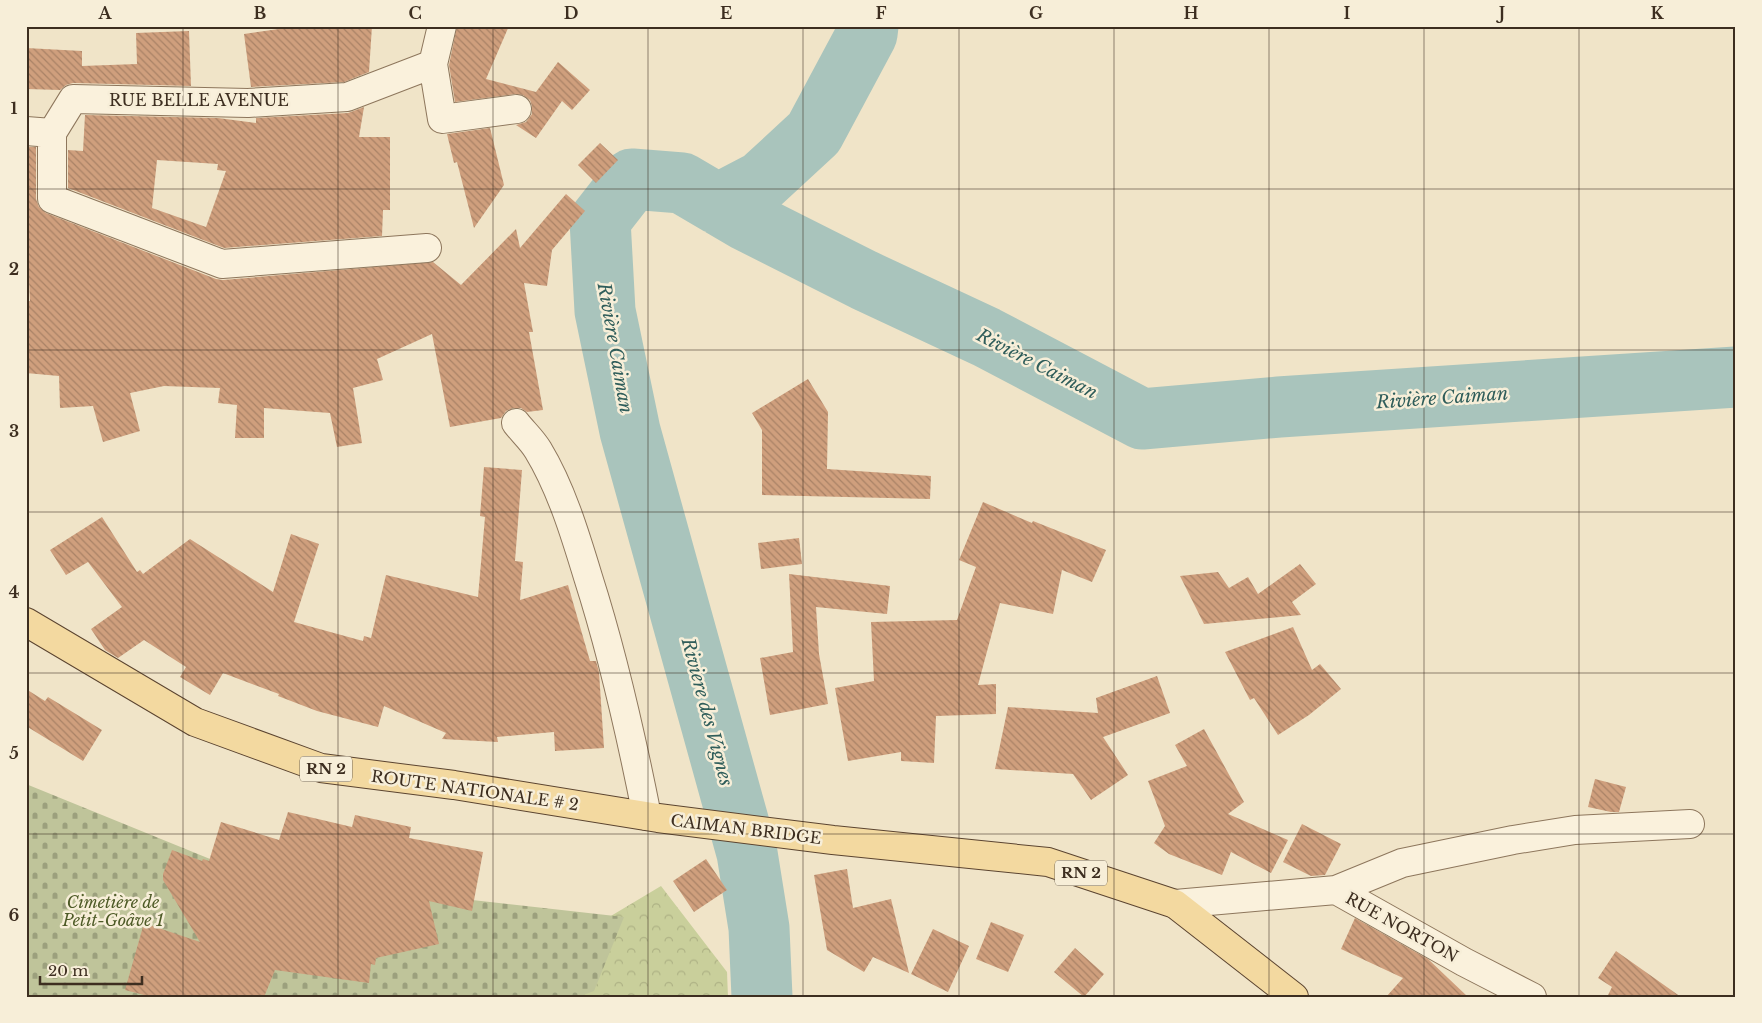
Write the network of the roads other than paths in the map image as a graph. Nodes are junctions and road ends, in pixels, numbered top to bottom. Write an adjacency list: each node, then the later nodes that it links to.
1 (442, 26): 2 (street)
2 (433, 64): 3 (street); 4 (street, RUE BELLE AVENUE)
3 (517, 109)
4 (39, 132): 5 (street)
5 (427, 248)
6 (516, 423): 8 (street)
7 (26, 622): 8 (main road, ROUTE NATIONALE # 2 / RN 2)
8 (653, 817): 11 (main road, CAIMAN BRIDGE / RN 2)
9 (1690, 824): 10 (street)
10 (1336, 890): 11 (street, RUE NORTON); 13 (street, RUE NORTON)
11 (1175, 904): 12 (main road, RN 2)
12 (1294, 997)
13 (1532, 997)

